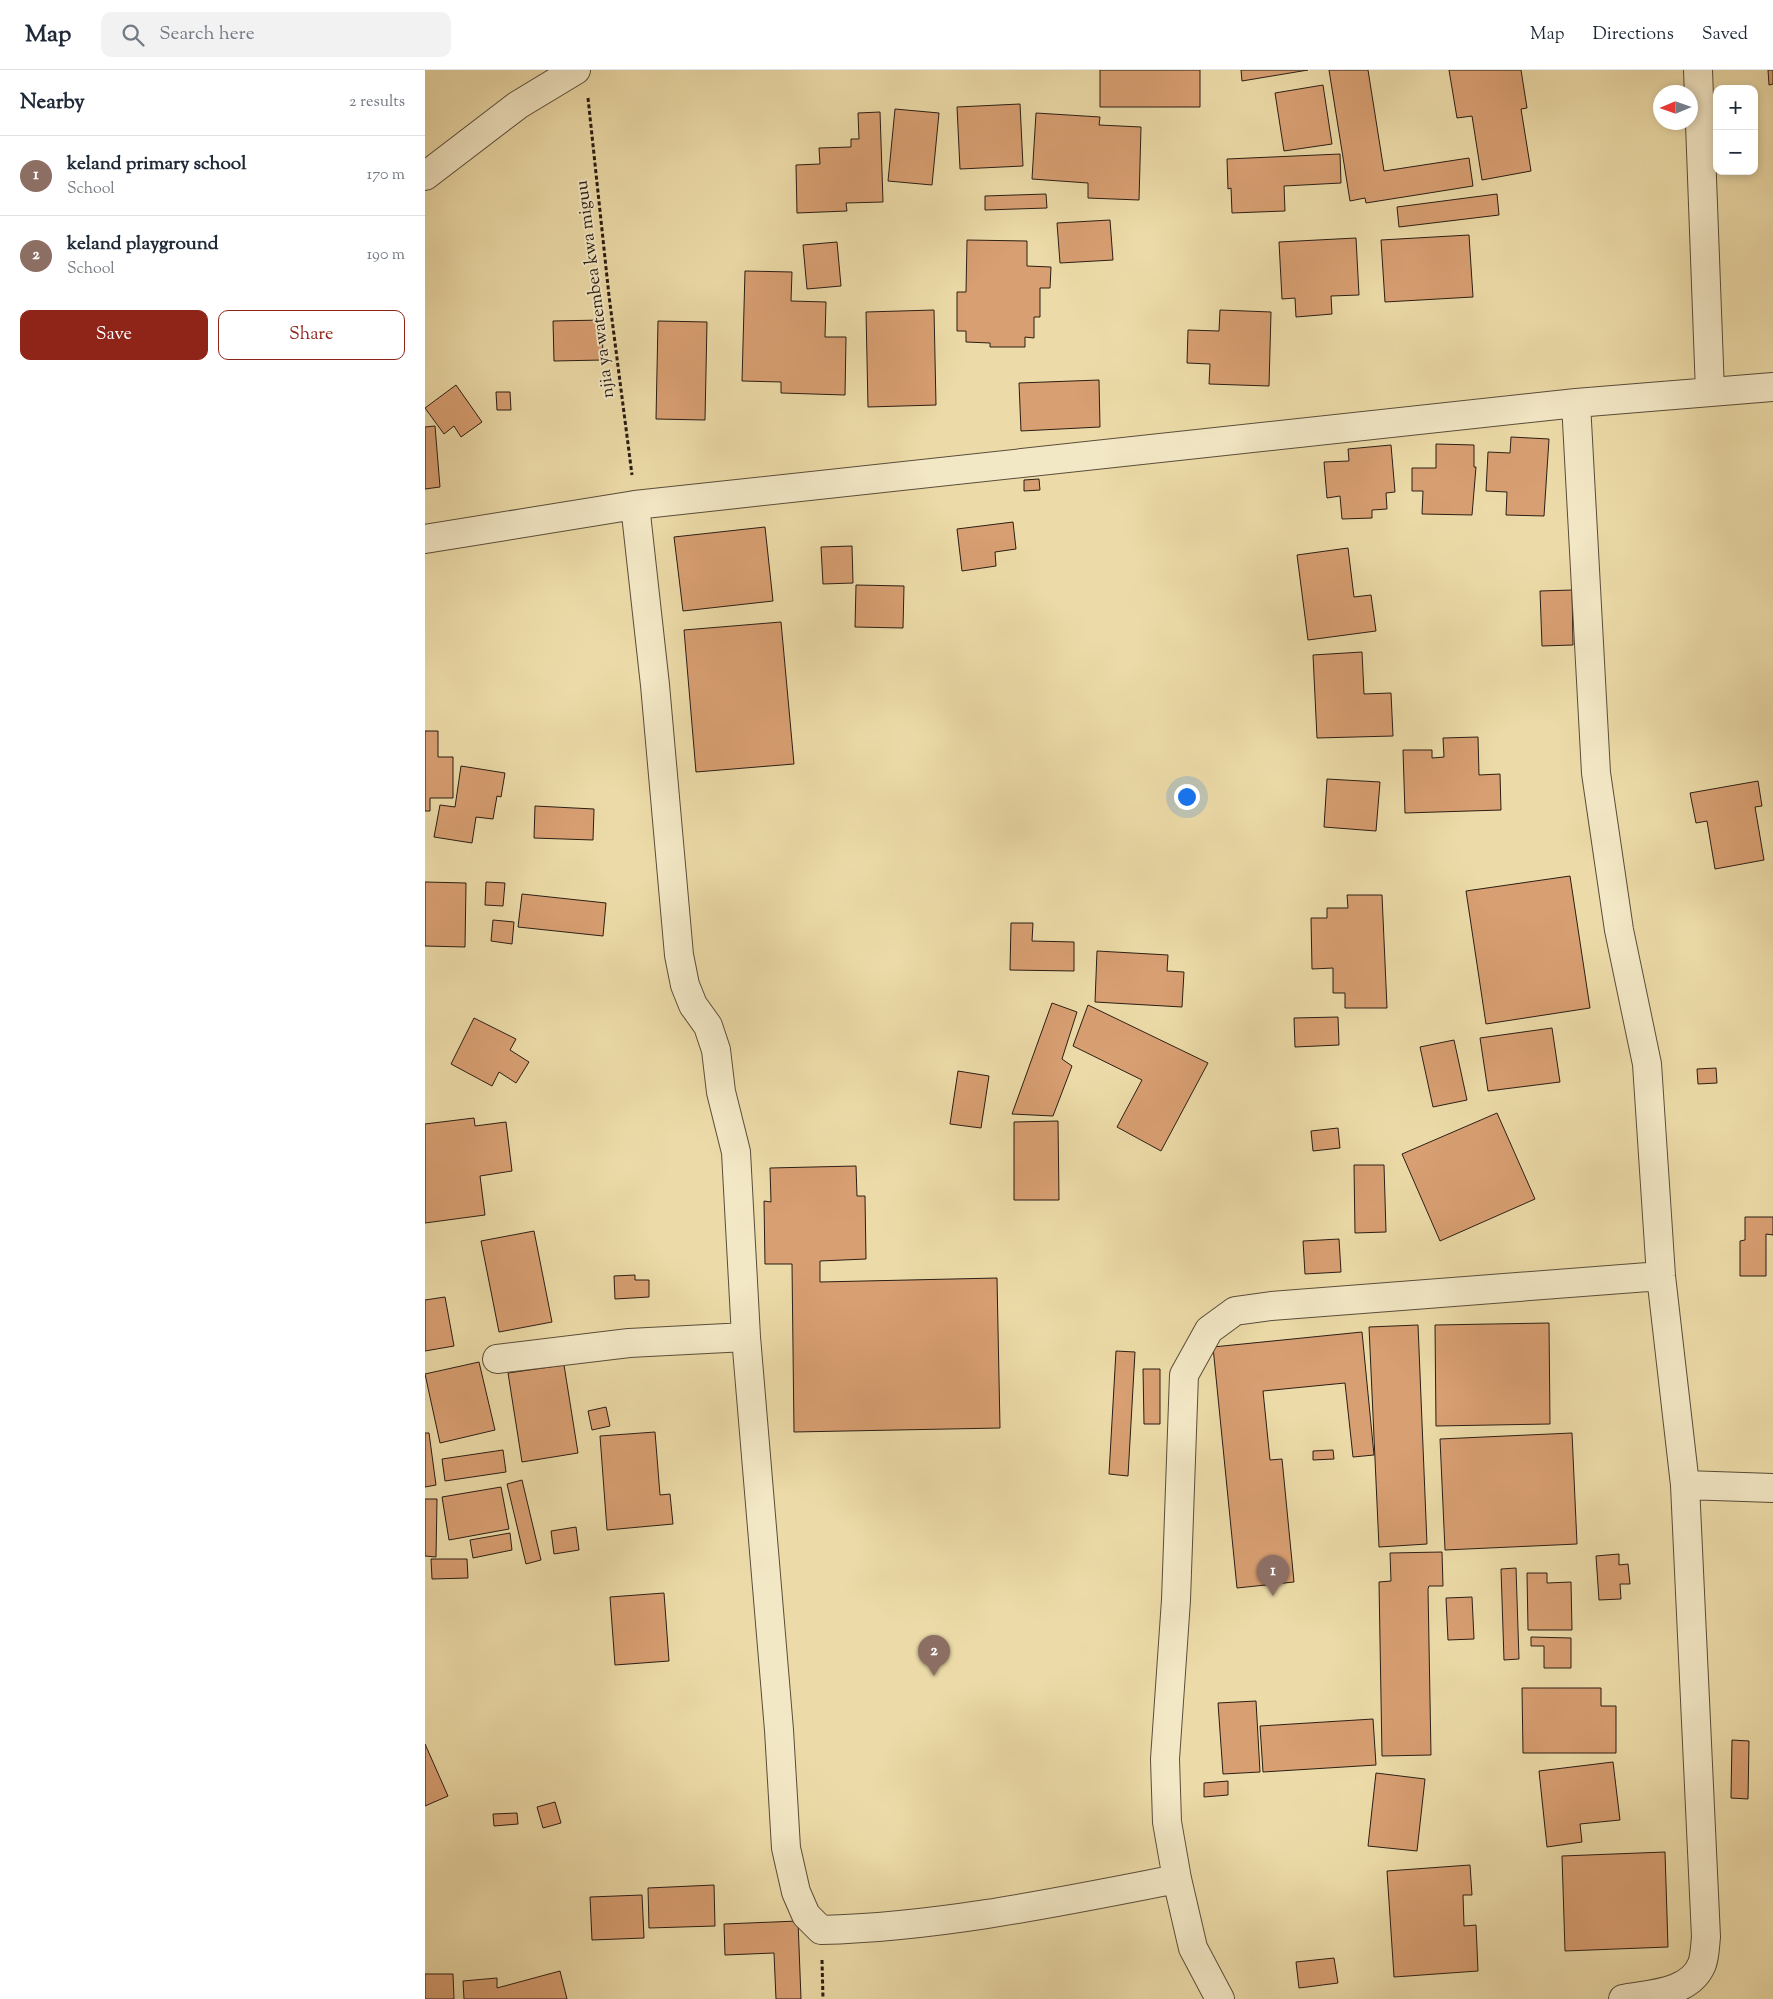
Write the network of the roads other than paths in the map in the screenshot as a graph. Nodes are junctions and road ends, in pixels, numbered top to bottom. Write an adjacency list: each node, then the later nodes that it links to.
1 (1697, 70): 5 (street)
2 (581, 80): 3 (street)
3 (425, 176)
4 (1773, 387): 5 (street)
5 (1710, 392): 6 (street)
6 (1576, 403): 7 (street); 9 (street)
7 (635, 505): 8 (street); 10 (street)
8 (425, 539)
9 (1661, 1276): 12 (street); 14 (street)
10 (746, 1337): 11 (street); 14 (street)
11 (497, 1359)
12 (1685, 1485): 13 (street); 16 (street)
13 (1773, 1488)
14 (1177, 1879): 15 (street)
15 (1220, 1999)
16 (1623, 1999)

